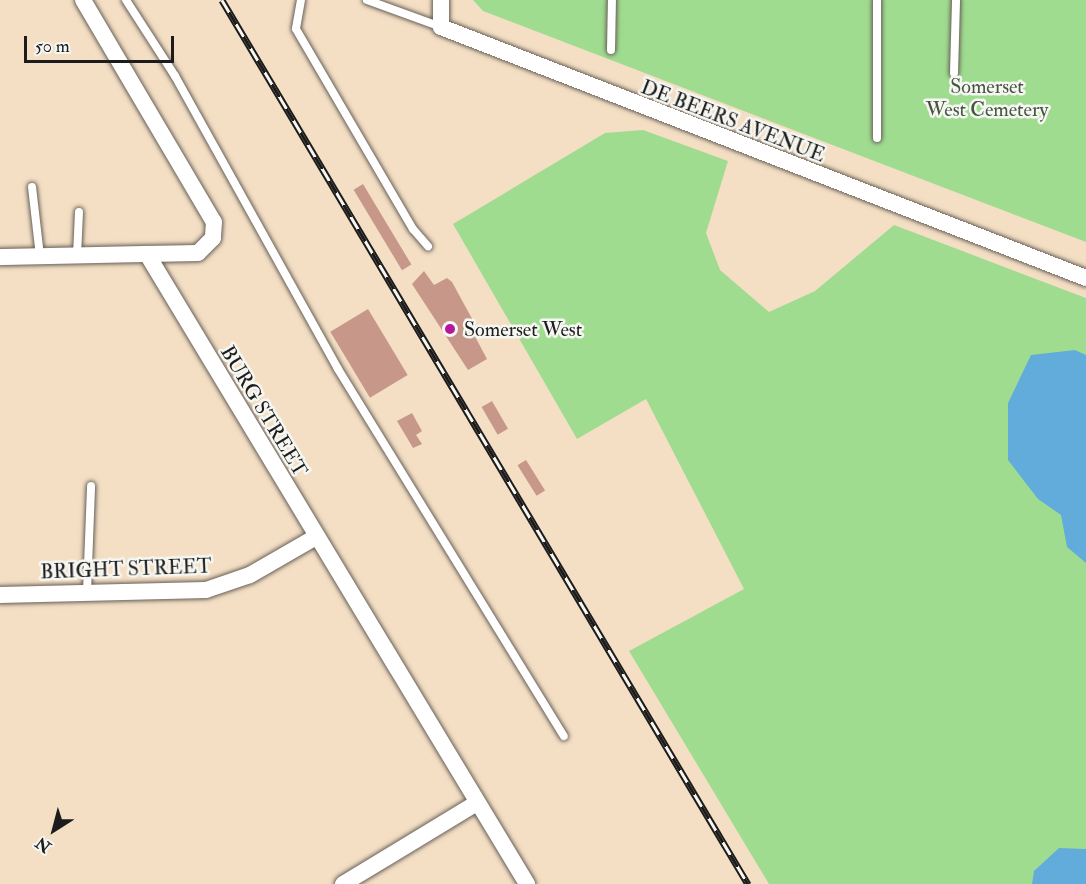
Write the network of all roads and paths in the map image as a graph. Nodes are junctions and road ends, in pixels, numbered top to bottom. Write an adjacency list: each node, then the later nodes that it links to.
1 (83, 0): 16 (street)
2 (126, 0): 25 (lane)
3 (300, 0): 15 (lane)
4 (367, 0): 9 (lane, DE BEERS AVENUE)
5 (441, 0): 9 (street)
6 (612, 0): 10 (lane)
7 (877, 0): 12 (lane)
8 (957, 0): 11 (lane)
9 (441, 27): 20 (street, DE BEERS AVENUE)
10 (611, 50)
11 (954, 73)
12 (877, 138)
13 (32, 187): 18 (lane)
14 (79, 212): 17 (lane)
15 (428, 246)
16 (147, 254): 17 (street); 22 (street, BURG STREET)
17 (77, 255): 18 (street)
18 (40, 256): 19 (street)
19 (0, 257)
20 (1086, 278)
21 (91, 486): 23 (lane)
22 (314, 538): 23 (street, BRIGHT STREET); 26 (street, BURG STREET)
23 (87, 592): 24 (street, BRIGHT STREET)
24 (0, 595)
25 (564, 736)
26 (477, 803): 27 (street); 28 (street, BURG STREET)
27 (343, 884)
28 (527, 884)

